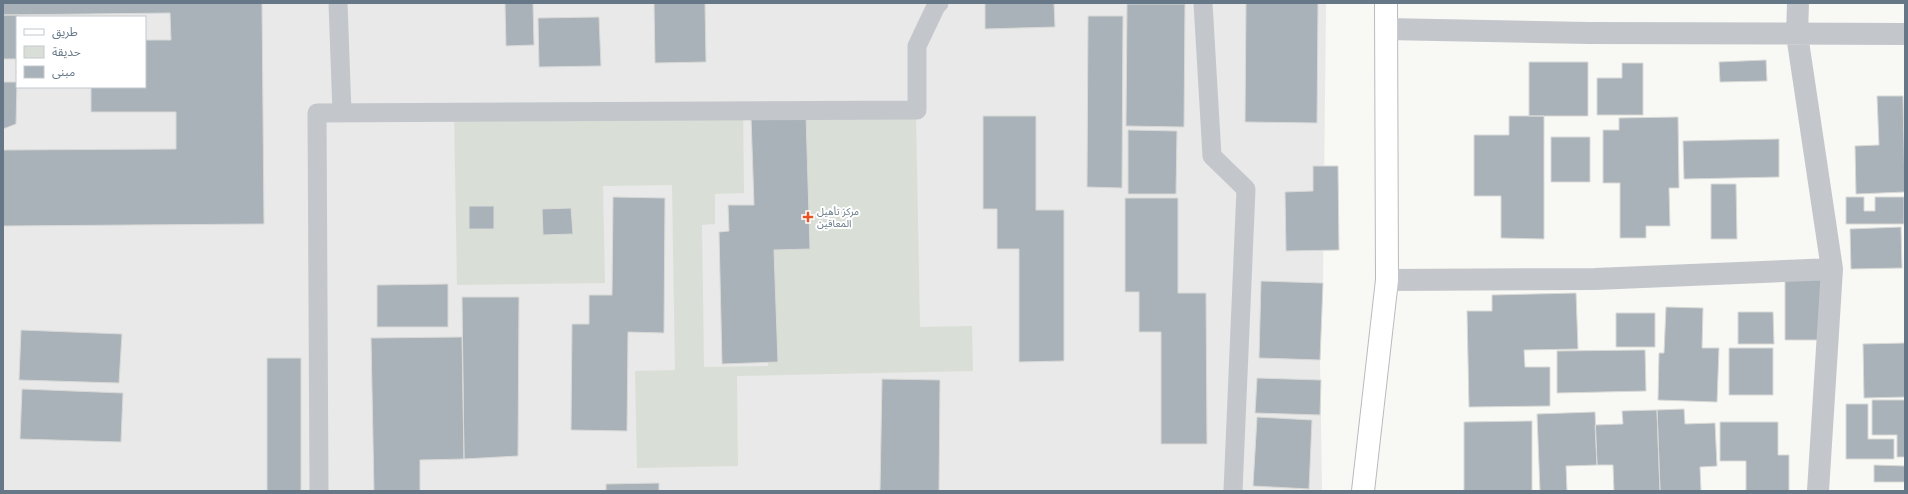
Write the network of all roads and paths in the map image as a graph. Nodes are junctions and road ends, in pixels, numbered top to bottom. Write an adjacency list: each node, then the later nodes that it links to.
1 (338, 3): 9 (lane)
2 (939, 3): 9 (lane)
3 (1203, 3): 13 (lane)
4 (1386, 3): 6 (main road)
5 (1798, 3): 7 (street)
6 (1386, 29): 7 (street); 11 (main road)
7 (1797, 34): 8 (street); 10 (street)
8 (1905, 34)
9 (342, 113): 12 (lane)
10 (1832, 269): 11 (street); 15 (street)
11 (1387, 280): 14 (main road)
12 (319, 491)
13 (1232, 491)
14 (1363, 491)
15 (1818, 491)

